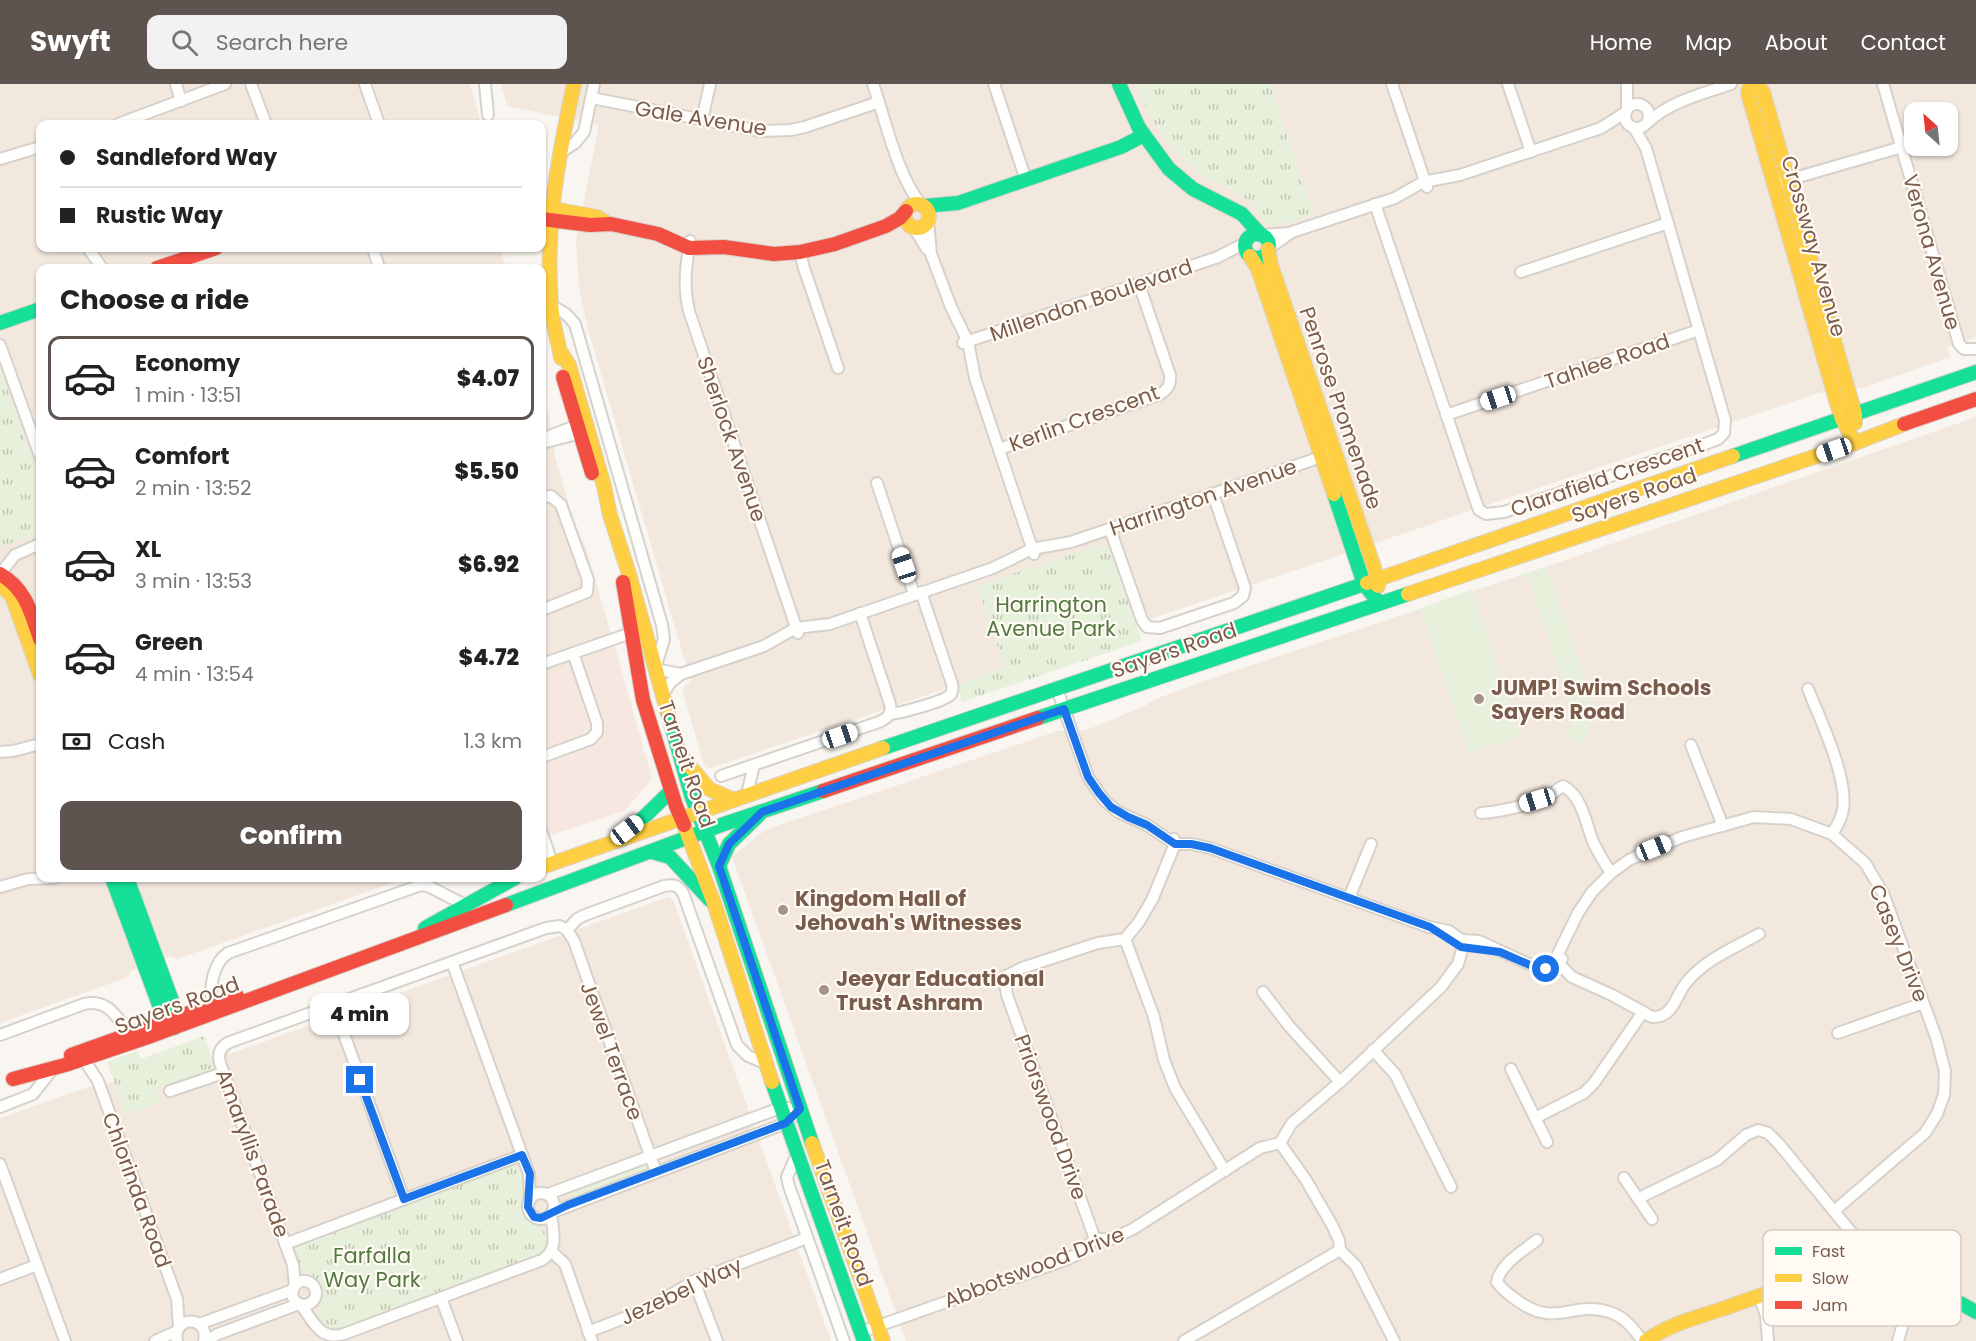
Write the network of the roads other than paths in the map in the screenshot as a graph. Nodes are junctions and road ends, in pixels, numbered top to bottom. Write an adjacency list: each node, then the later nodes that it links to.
1 (176, 84): 20 (street)
2 (225, 84): 20 (street)
3 (251, 84): 27 (street)
4 (365, 84): 28 (street)
5 (485, 84): 25 (street)
6 (594, 84): 19 (street)
7 (710, 84): 29 (street)
8 (873, 84): 21 (street)
9 (994, 84): 41 (street)
10 (1119, 84): 33 (main road)
11 (1392, 84): 43 (street)
12 (1508, 84): 38 (street)
13 (1628, 84): 23 (street); 24 (street)
14 (1731, 84): 22 (street)
15 (1750, 84): 42 (main road, Crossway Avenue)
16 (1756, 84): 42 (main road, Crossway Avenue)
17 (1883, 84): 34 (street, Verona Avenue)
18 (572, 86): 37 (main road, Tarneit Road)
19 (592, 98): 29 (street, Gale Avenue); 37 (street)
20 (181, 101): 26 (street)
21 (879, 102): 29 (street, Gale Avenue); 40 (street)
22 (1675, 103): 23 (street); 30 (street)
23 (1642, 105): 24 (street); 30 (street)
24 (1626, 111): 31 (street); 32 (street)
25 (488, 115)
26 (150, 119)
27 (264, 120)
28 (378, 120)
29 (702, 120)
30 (1648, 122): 31 (street); 36 (street, Clarafield Crescent)
31 (1633, 127): 32 (street); 36 (street, Clarafield Crescent)
32 (1602, 128): 38 (street)
33 (1144, 135): 41 (main road); 48 (main road)
34 (1902, 147): 42 (street); 73 (street, Verona Avenue)
35 (36, 148): 39 (street)
36 (1646, 148): 51 (street, Clarafield Crescent)
37 (561, 152): 49 (main road, Tarneit Road)
38 (1531, 152): 43 (street)
39 (0, 159)
40 (904, 178): 46 (street); 47 (street)
41 (1026, 180): 44 (main road)
42 (1781, 182): 78 (main road, Crossway Avenue)
43 (1426, 184): 45 (street)
44 (958, 203): 46 (main road); 50 (main road)
45 (1375, 204): 54 (street); 77 (street, Clarafield Crescent)
46 (923, 205): 47 (main road); 50 (main road)
47 (906, 211): 52 (main road); 53 (main road)
48 (1235, 211): 55 (main road); 57 (main road, Penrose Promenade)
49 (546, 214): 56 (main road); 67 (main road, Tarneit Road)
50 (928, 222): 52 (main road); 62 (street)
51 (1668, 223): 65 (street); 70 (street, Clarafield Crescent)
52 (913, 228): 53 (main road); 62 (street)
53 (874, 231): 61 (main road)
54 (1292, 232): 55 (street); 58 (street)
55 (1262, 235): 57 (main road); 58 (main road)
56 (690, 245): 61 (main road); 101 (street, Sherlock Avenue)
57 (1247, 248): 58 (main road); 66 (street, Millendon Boulevard); 84 (main road, Penrose Promenade)
58 (1268, 249): 84 (main road, Penrose Promenade)
59 (90, 252): 63 (street)
60 (195, 252): 64 (main road)
61 (800, 252): 74 (street)
62 (931, 254): 71 (street)
63 (99, 264)
64 (166, 264)
65 (1521, 272)
66 (1139, 284): 71 (street, Millendon Boulevard); 83 (street, Kerlin Crescent)
67 (551, 305): 79 (main road, Tarneit Road); 106 (street)
68 (36, 310): 69 (main road)
69 (0, 323)
70 (1699, 330): 77 (street, Tahlee Road); 77 (street, Clarafield Crescent)
71 (966, 342): 83 (street)
72 (0, 345): 82 (street)
73 (1976, 348)
74 (838, 368)
75 (1976, 372): 78 (main road, Sayers Road)
76 (1976, 399): 81 (main road, Sayers Road)
77 (1446, 415)
78 (1849, 417): 81 (main road, Crossway Avenue); 93 (main road, Sayers Road)
79 (582, 428): 80 (street); 89 (main road, Tarneit Road)
80 (546, 441)
81 (1855, 443): 97 (main road, Sayers Road)
82 (36, 445)
83 (999, 449): 91 (street)
84 (1328, 455): 86 (street, Harrington Avenue); 93 (main road, Penrose Promenade); 95 (main road, Penrose Promenade)
85 (877, 483): 96 (street)
86 (1213, 494): 88 (street, Harrington Avenue); 88 (street)
87 (546, 497): 98 (street)
88 (1110, 529): 91 (street, Harrington Avenue)
89 (615, 533): 102 (main road, Tarneit Road); 106 (main road, Tarneit Road)
90 (36, 546): 92 (street)
91 (1034, 552): 96 (street, Harrington Avenue)
92 (0, 574): 100 (main road)
93 (1378, 579): 95 (main road, Sayers Road); 97 (main road, Penrose Promenade)
94 (0, 584): 105 (main road)
95 (1364, 584): 97 (main road, Penrose Promenade); 108 (main road, Sayers Road)
96 (917, 593): 99 (street, Harrington Avenue); 112 (street)
97 (1379, 603): 111 (main road, Sayers Road)
98 (546, 608)
99 (860, 613): 101 (street, Harrington Avenue); 112 (street)
100 (36, 628)
101 (797, 631): 107 (street, Harrington Avenue)
102 (631, 633): 103 (street); 120 (main road, Tarneit Road)
103 (573, 653): 104 (street); 117 (street)
104 (546, 663)
105 (36, 664)
106 (655, 669): 107 (street, Harrington Avenue); 110 (main road, Tarneit Road)
107 (681, 674): 110 (street)
108 (1057, 689): 111 (street); 121 (main road, Sayers Road)
109 (1808, 689): 129 (street)
110 (662, 696): 116 (main road, Tarneit Road)
111 (1064, 709): 124 (main road, Sayers Road); 131 (street)
112 (890, 714): 118 (street)
113 (36, 744): 115 (street)
114 (1691, 745): 127 (street)
115 (0, 752)
116 (679, 753): 122 (main road); 123 (main road, Tarneit Road)
117 (546, 756)
118 (754, 765): 119 (street); 121 (street)
119 (721, 776)
120 (671, 790): 126 (main road, Tarneit Road); 132 (main road)
121 (747, 794): 122 (main road, Sayers Road)
122 (732, 799): 123 (main road, Sayers Road)
123 (696, 812): 126 (main road, Sayers Road); 128 (main road, Tarneit Road)
124 (762, 812): 128 (main road, Sayers Road); 136 (main road)
125 (1481, 813): 137 (street)
126 (680, 818): 130 (main road, Tarneit Road); 132 (main road, Sayers Road)
127 (1723, 826): 129 (street, Casey Drive); 137 (street, Casey Drive)
128 (706, 831): 130 (main road, Sayers Road); 136 (main road, Tarneit Road)
129 (1832, 834): 156 (street, Casey Drive)
130 (690, 838): 134 (main road, Sayers Road); 147 (main road, Tarneit Road)
131 (1173, 840): 145 (street); 150 (street)
132 (612, 842): 135 (main road, Sayers Road)
133 (1371, 844): 145 (street)
134 (652, 852): 147 (main road); 152 (main road, Sayers Road)
135 (547, 865)
136 (719, 866): 175 (main road, Tarneit Road)
137 (1611, 873): 154 (street, Casey Drive)
138 (36, 879): 144 (street)
139 (114, 882): 160 (main road)
140 (128, 882): 160 (main road)
141 (421, 882): 158 (street, Sayers Road)
142 (425, 882): 146 (street)
143 (507, 882): 146 (main road, Sayers Road)
144 (0, 887)
145 (1349, 898): 151 (street)
146 (465, 905): 152 (main road, Sayers Road)
147 (715, 906): 166 (main road, Tarneit Road)
148 (567, 930): 153 (street); 166 (street); 182 (street, Jewel Terrace)
149 (1759, 934): 159 (street)
150 (1125, 939): 184 (street); 200 (street, Priorswood Drive)
151 (1461, 944): 154 (street); 164 (street)
152 (387, 948): 158 (main road, Sayers Road)
153 (452, 962): 157 (street); 181 (street)
154 (1557, 962): 159 (street)
155 (1263, 992): 171 (street)
156 (1923, 1003): 161 (street); 193 (street, Casey Drive)
157 (333, 1004): 169 (street, Amaryllis Parade); 191 (street)
158 (215, 1008): 160 (main road, Sayers Road)
159 (1643, 1012): 176 (street)
160 (172, 1022): 162 (main road, Sayers Road); 165 (main road, Sayers Road)
161 (1838, 1033)
162 (130, 1034): 163 (street, Sayers Road); 165 (main road, Sayers Road)
163 (0, 1035)
164 (1372, 1050): 171 (street); 188 (street)
165 (87, 1054): 168 (main road, Sayers Road); 170 (main road, Sayers Road); 214 (street, Chlorinda Road)
166 (765, 1063): 174 (main road, Tarneit Road)
167 (1511, 1069): 176 (street)
168 (52, 1070): 170 (main road, Sayers Road); 173 (street)
169 (223, 1073): 172 (street); 202 (street, Amaryllis Parade)
170 (6, 1081)
171 (1340, 1082): 179 (street)
172 (170, 1091)
173 (0, 1107)
174 (780, 1108): 175 (street); 177 (main road, Tarneit Road); 182 (street)
175 (800, 1109): 177 (street); 222 (main road, Tarneit Road)
176 (1535, 1118): 178 (street)
177 (786, 1123): 180 (main road, Tarneit Road); 185 (street)
178 (1547, 1142)
179 (1280, 1143): 184 (street, Abbotswood Drive); 203 (street)
180 (797, 1154): 199 (street); 227 (main road, Tarneit Road)
181 (522, 1155): 186 (street); 191 (street)
182 (650, 1156): 185 (street, Jewel Terrace); 189 (street)
183 (0, 1164): 205 (street)
184 (1225, 1171): 200 (street, Abbotswood Drive)
185 (656, 1172): 194 (street)
186 (530, 1174): 189 (street); 192 (street)
187 (1624, 1178): 190 (street)
188 (1451, 1187)
189 (547, 1194): 192 (street); 194 (street)
190 (1639, 1198): 193 (street); 196 (street)
191 (404, 1199): 202 (street)
192 (530, 1200): 195 (street)
193 (1834, 1211): 197 (street)
194 (552, 1213): 195 (street); 198 (street)
195 (534, 1217): 198 (street)
196 (1652, 1219)
197 (1849, 1230)
198 (553, 1238): 204 (street)
199 (807, 1238): 208 (street, Jezebel Way); 234 (street)
200 (1095, 1239): 222 (street, Abbotswood Drive)
201 (1537, 1240): 238 (street)
202 (285, 1244): 206 (street, Amaryllis Parade)
203 (1340, 1251): 236 (street); 237 (street)
204 (549, 1254): 213 (street); 226 (street)
205 (37, 1265): 207 (street); 229 (street)
206 (293, 1265): 209 (street, Amaryllis Parade); 210 (street, Amaryllis Parade)
207 (0, 1279)
208 (694, 1281): 226 (street, Jezebel Way); 233 (street)
209 (308, 1282): 210 (street); 215 (street)
210 (294, 1288): 217 (street); 221 (street)
211 (1763, 1295): 212 (main road)
212 (1759, 1296): 218 (street); 238 (main road)
213 (441, 1298): 228 (street); 232 (street)
214 (177, 1299): 221 (street, Chlorinda Road); 225 (street, Chlorinda Road)
215 (314, 1299): 217 (street); 220 (street)
216 (1961, 1303): 219 (main road)
217 (300, 1305): 220 (street); 231 (street)
218 (1763, 1307)
219 (1976, 1312)
220 (315, 1322): 228 (street)
221 (196, 1323): 225 (street); 231 (street)
222 (878, 1326): 227 (street, Abbotswood Drive); 235 (main road, Tarneit Road)
223 (1767, 1326): 239 (street)
224 (1903, 1326): 240 (street)
225 (178, 1333): 230 (street)
226 (590, 1336)
227 (862, 1336)
228 (330, 1339)
229 (65, 1341)
230 (155, 1341)
231 (205, 1341)
232 (457, 1341)
233 (717, 1341)
234 (844, 1341)
235 (883, 1341)
236 (1184, 1341)
237 (1394, 1341)
238 (1644, 1341)
239 (1768, 1341)
240 (1898, 1341)

